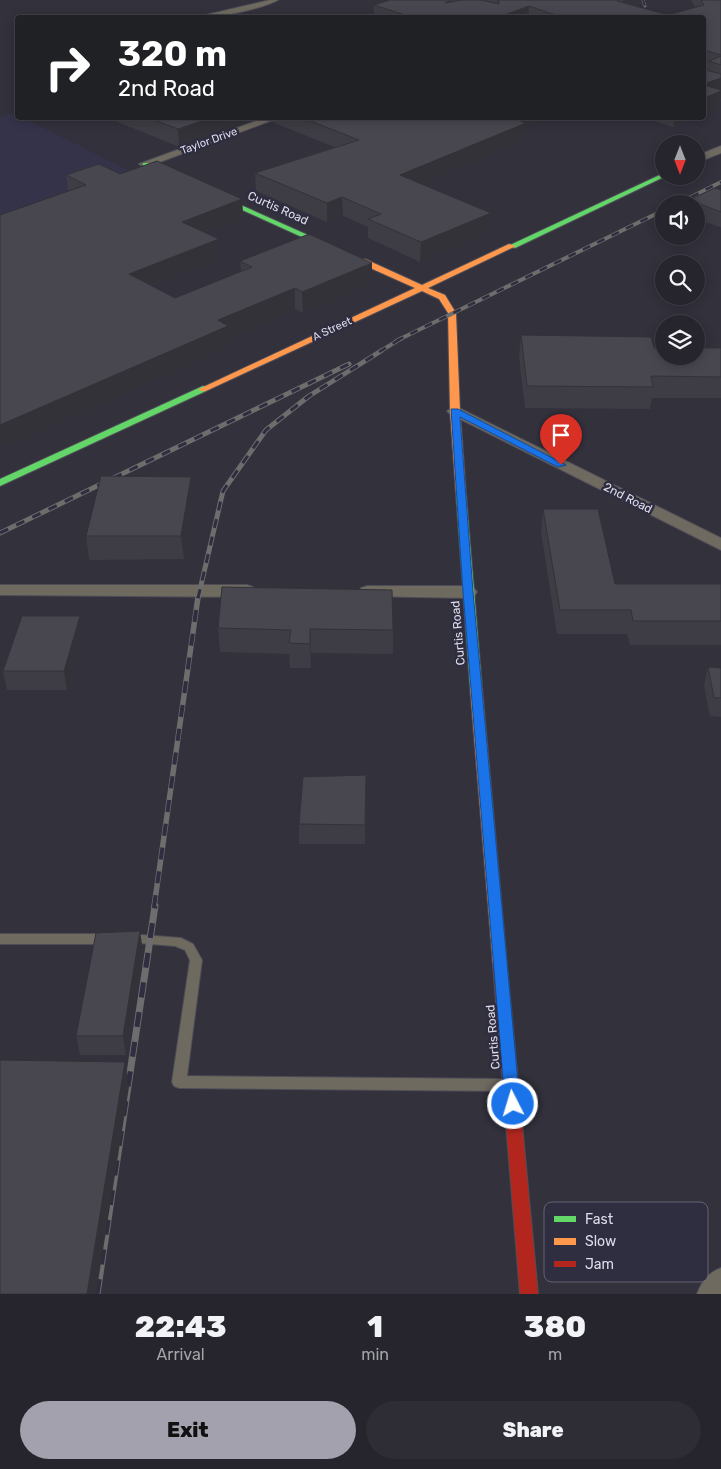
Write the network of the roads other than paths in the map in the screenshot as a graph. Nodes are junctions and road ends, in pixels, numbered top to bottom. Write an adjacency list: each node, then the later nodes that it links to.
1 (276, 0): 2 (lane)
2 (210, 15)
3 (267, 120): 6 (street, Taylor Drive)
4 (721, 148): 5 (street)
5 (705, 156)
6 (145, 164): 8 (street, Curtis Road)
7 (655, 179): 8 (street, A Street)
8 (422, 288): 9 (street, Curtis Road); 10 (street, A Street)
9 (455, 411): 11 (street, 2nd Road); 15 (street, Curtis Road)
10 (0, 484)
11 (721, 545)
12 (0, 590): 13 (street)
13 (269, 591)
14 (348, 592): 15 (street)
15 (468, 592): 17 (street, Curtis Road)
16 (0, 940): 17 (lane)
17 (511, 1085): 19 (street, Curtis Road)
18 (721, 1282): 20 (street)
19 (529, 1294)
20 (711, 1294)

